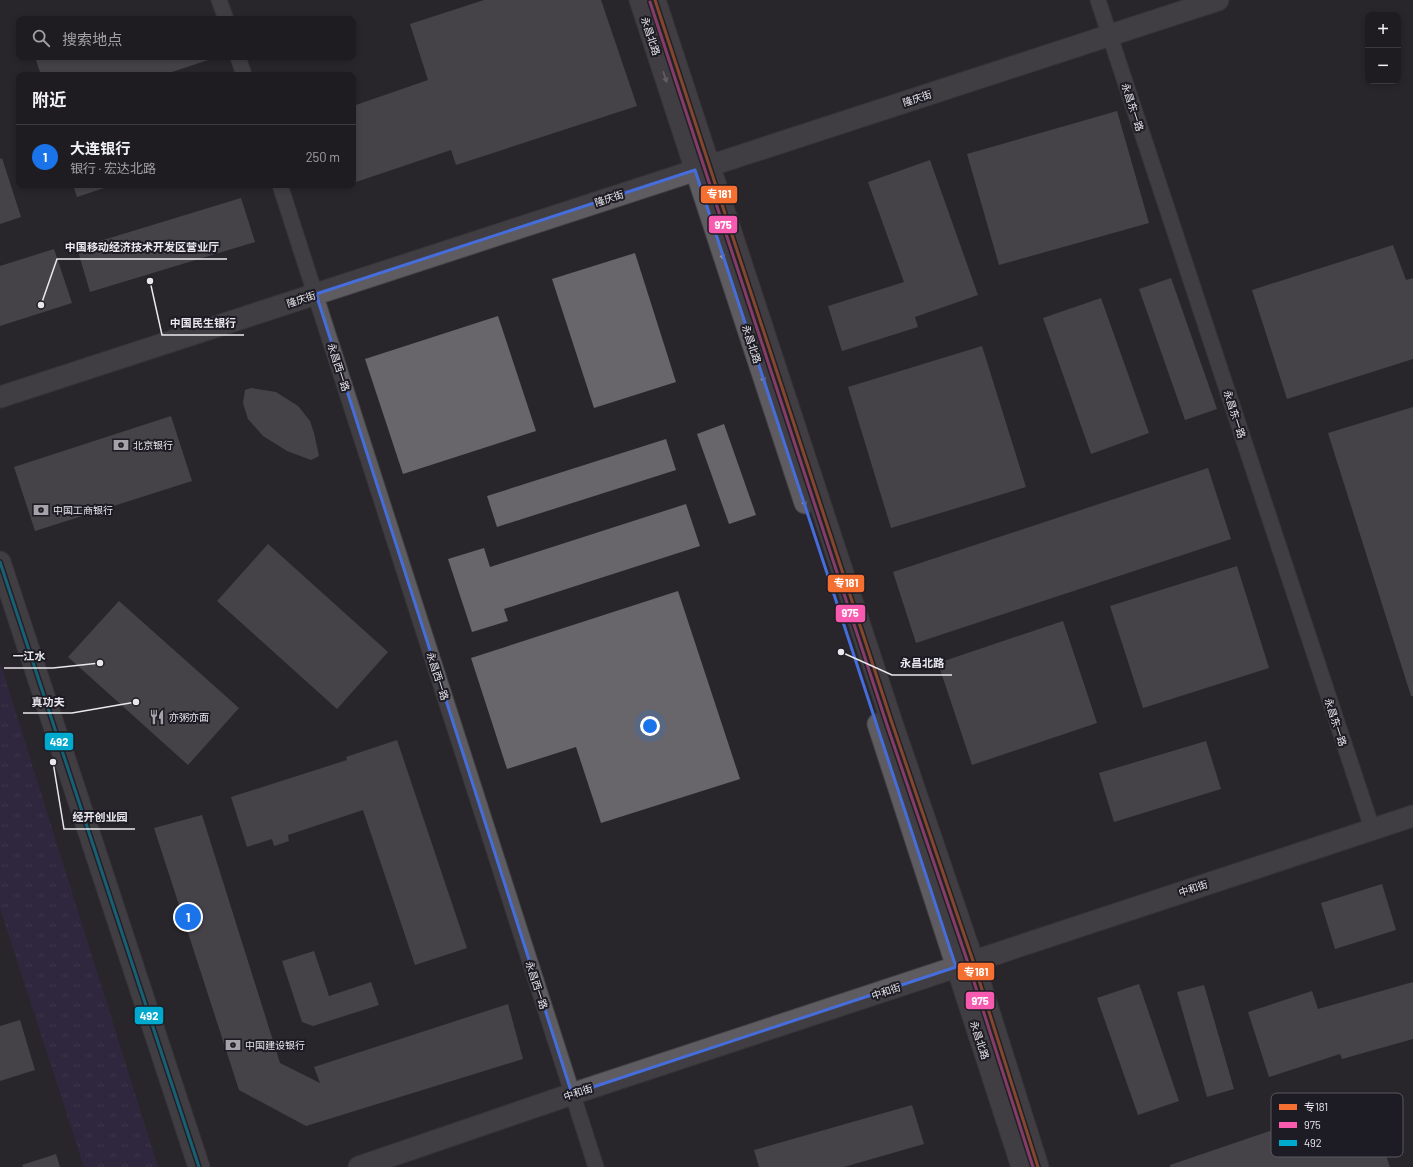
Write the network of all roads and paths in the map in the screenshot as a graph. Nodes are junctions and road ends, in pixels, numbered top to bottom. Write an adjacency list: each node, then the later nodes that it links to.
1 (219, 0): 6 (street)
2 (640, 0): 10 (street, 永昌北路, one-way to 10)
3 (655, 0): 10 (street, 永昌北路)
4 (1098, 0): 7 (street, 永昌东一路)
5 (1218, 0): 7 (street, 隆庆街)
6 (225, 16)
7 (1109, 36): 10 (street, 隆庆街); 16 (street, 永昌东一路)
8 (239, 60): 9 (street)
9 (243, 72)
10 (702, 168): 12 (street, 隆庆街); 17 (street, 永昌北路)
11 (281, 188): 12 (street, 永昌西一路)
12 (316, 294): 13 (street, 隆庆街); 18 (street, 永昌西一路)
13 (0, 397)
14 (0, 562): 19 (street)
15 (1413, 816): 16 (street, 中和街)
16 (1372, 828): 17 (street, 中和街)
17 (965, 964): 18 (street, 中和街); 22 (street, 永昌北路); 23 (street, 永昌北路)
18 (572, 1094): 20 (street, 中和街); 21 (street, 永昌西一路)
19 (199, 1167)
20 (359, 1167)
21 (596, 1167)
22 (1022, 1167)
23 (1038, 1167)

